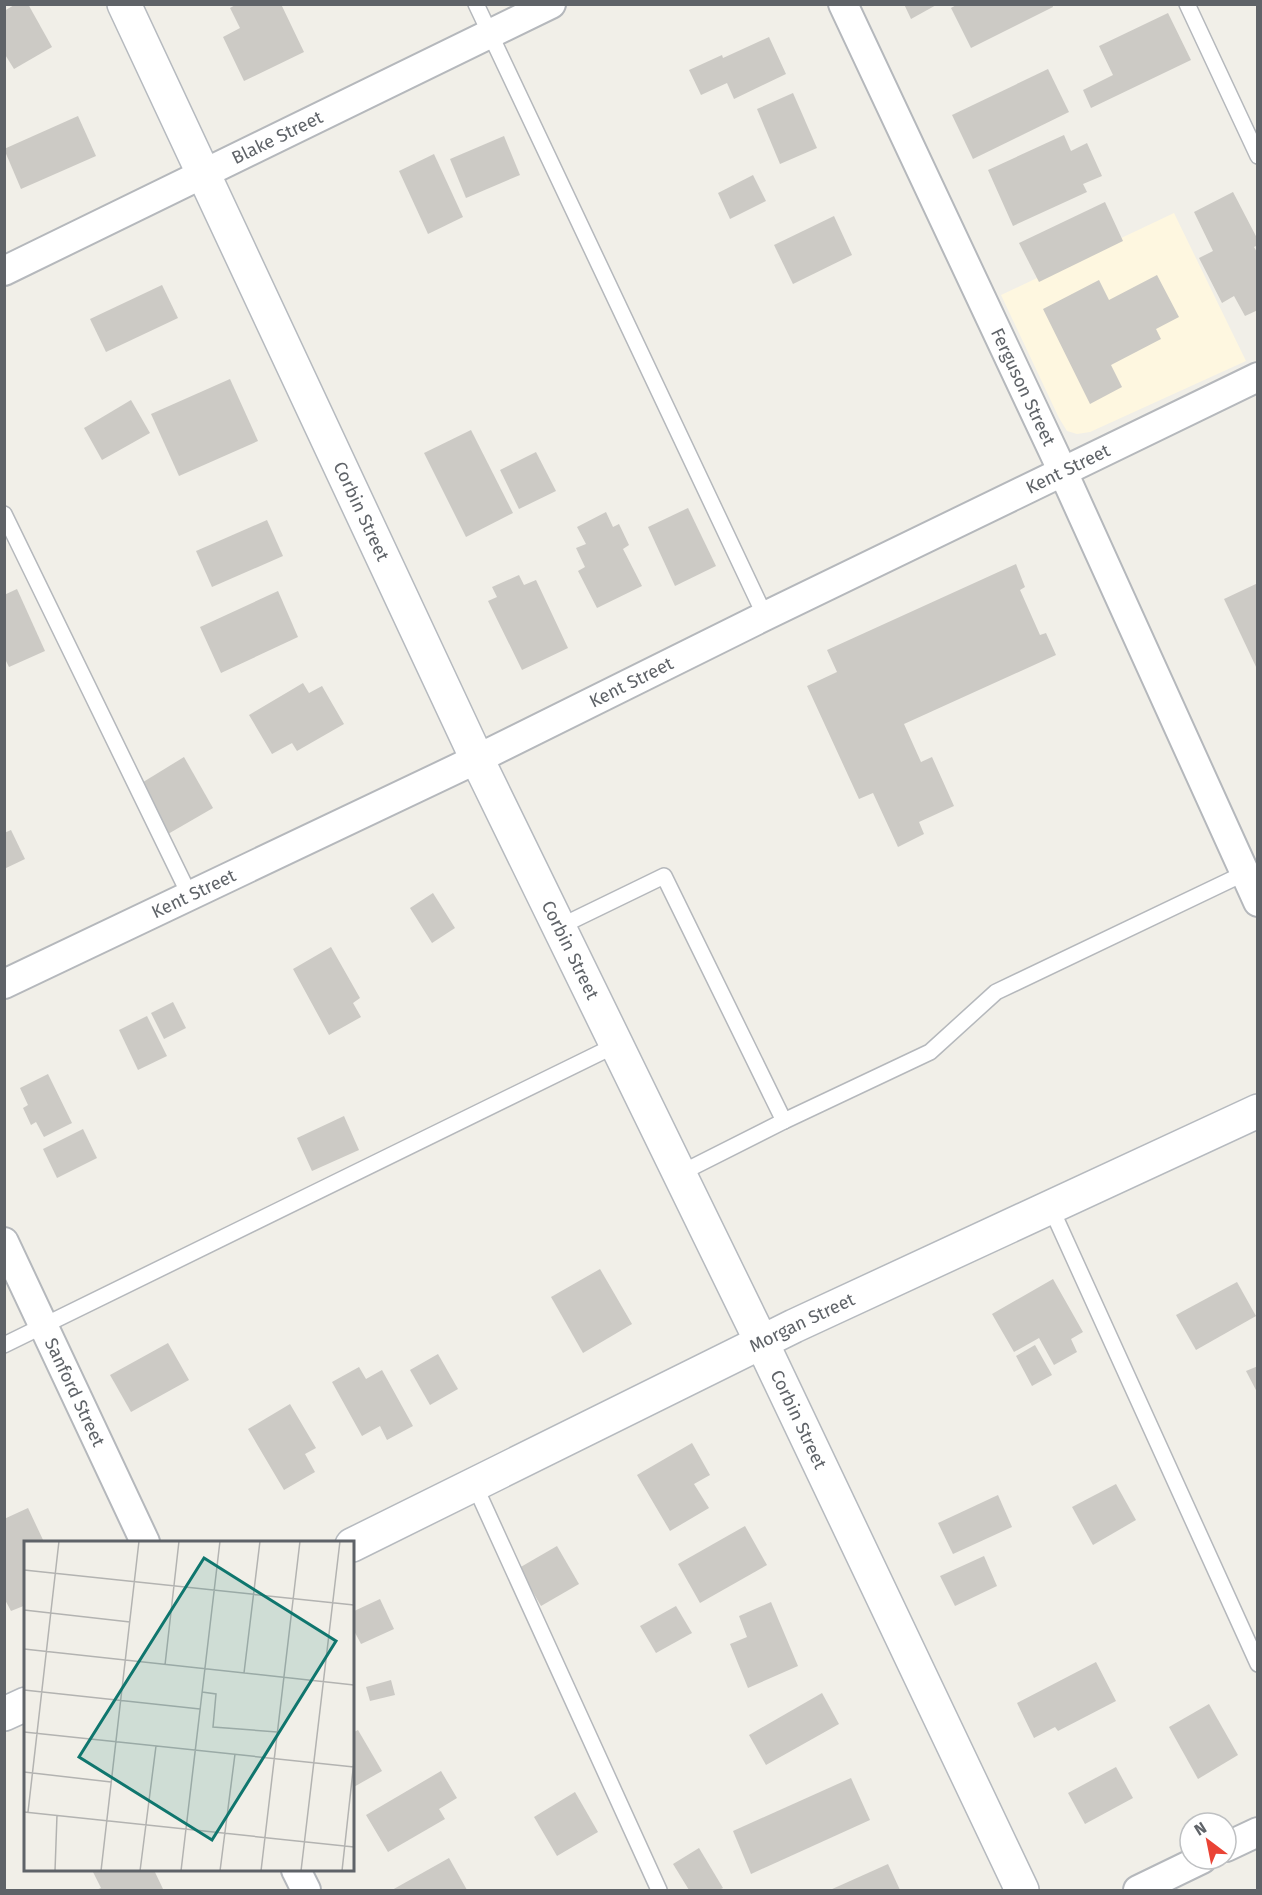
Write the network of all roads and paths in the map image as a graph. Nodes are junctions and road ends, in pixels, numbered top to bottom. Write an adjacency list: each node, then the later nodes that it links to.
1 (124, 4): 8 (street, Corbin Street)
2 (476, 4): 6 (lane)
3 (551, 4): 6 (street, Blake Street)
4 (843, 4): 11 (street, Ferguson Street)
5 (1187, 4): 7 (lane)
6 (490, 34): 8 (street, Blake Street); 13 (lane)
7 (1257, 156)
8 (203, 175): 9 (street, Blake Street); 14 (street, Corbin Street)
9 (4, 271)
10 (1257, 377): 11 (street, Kent Street)
11 (1063, 472): 13 (street, Kent Street); 15 (street, Ferguson Street)
12 (4, 514): 16 (lane)
13 (765, 616): 14 (street, Kent Street)
14 (477, 759): 16 (street, Kent Street); 18 (street, Corbin Street)
15 (1245, 873): 17 (street, Ferguson Street); 22 (lane)
16 (189, 894): 19 (street, Kent Street)
17 (1257, 902)
18 (559, 927): 20 (street, Corbin Street); 22 (lane)
19 (4, 984)
20 (616, 1045): 23 (street, Corbin Street); 26 (lane)
21 (1257, 1111): 24 (street, Morgan Street)
22 (784, 1121): 23 (lane)
23 (679, 1174): 27 (street, Corbin Street)
24 (1051, 1208): 27 (street, Morgan Street); 32 (lane)
25 (4, 1242): 26 (street, Sanford Street)
26 (44, 1326): 28 (lane); 30 (street, Sanford Street)
27 (762, 1343): 29 (street, Morgan Street); 41 (street, Corbin Street)
28 (4, 1345)
29 (475, 1486): 31 (street, Morgan Street); 40 (lane)
30 (144, 1541)
31 (354, 1544)
32 (1257, 1664)
33 (24, 1705): 34 (street)
34 (4, 1714)
35 (1257, 1832): 36 (street)
36 (1238, 1841)
37 (297, 1871): 39 (street)
38 (1178, 1871): 42 (street)
39 (306, 1890)
40 (658, 1890)
41 (1022, 1890)
42 (1138, 1890)

